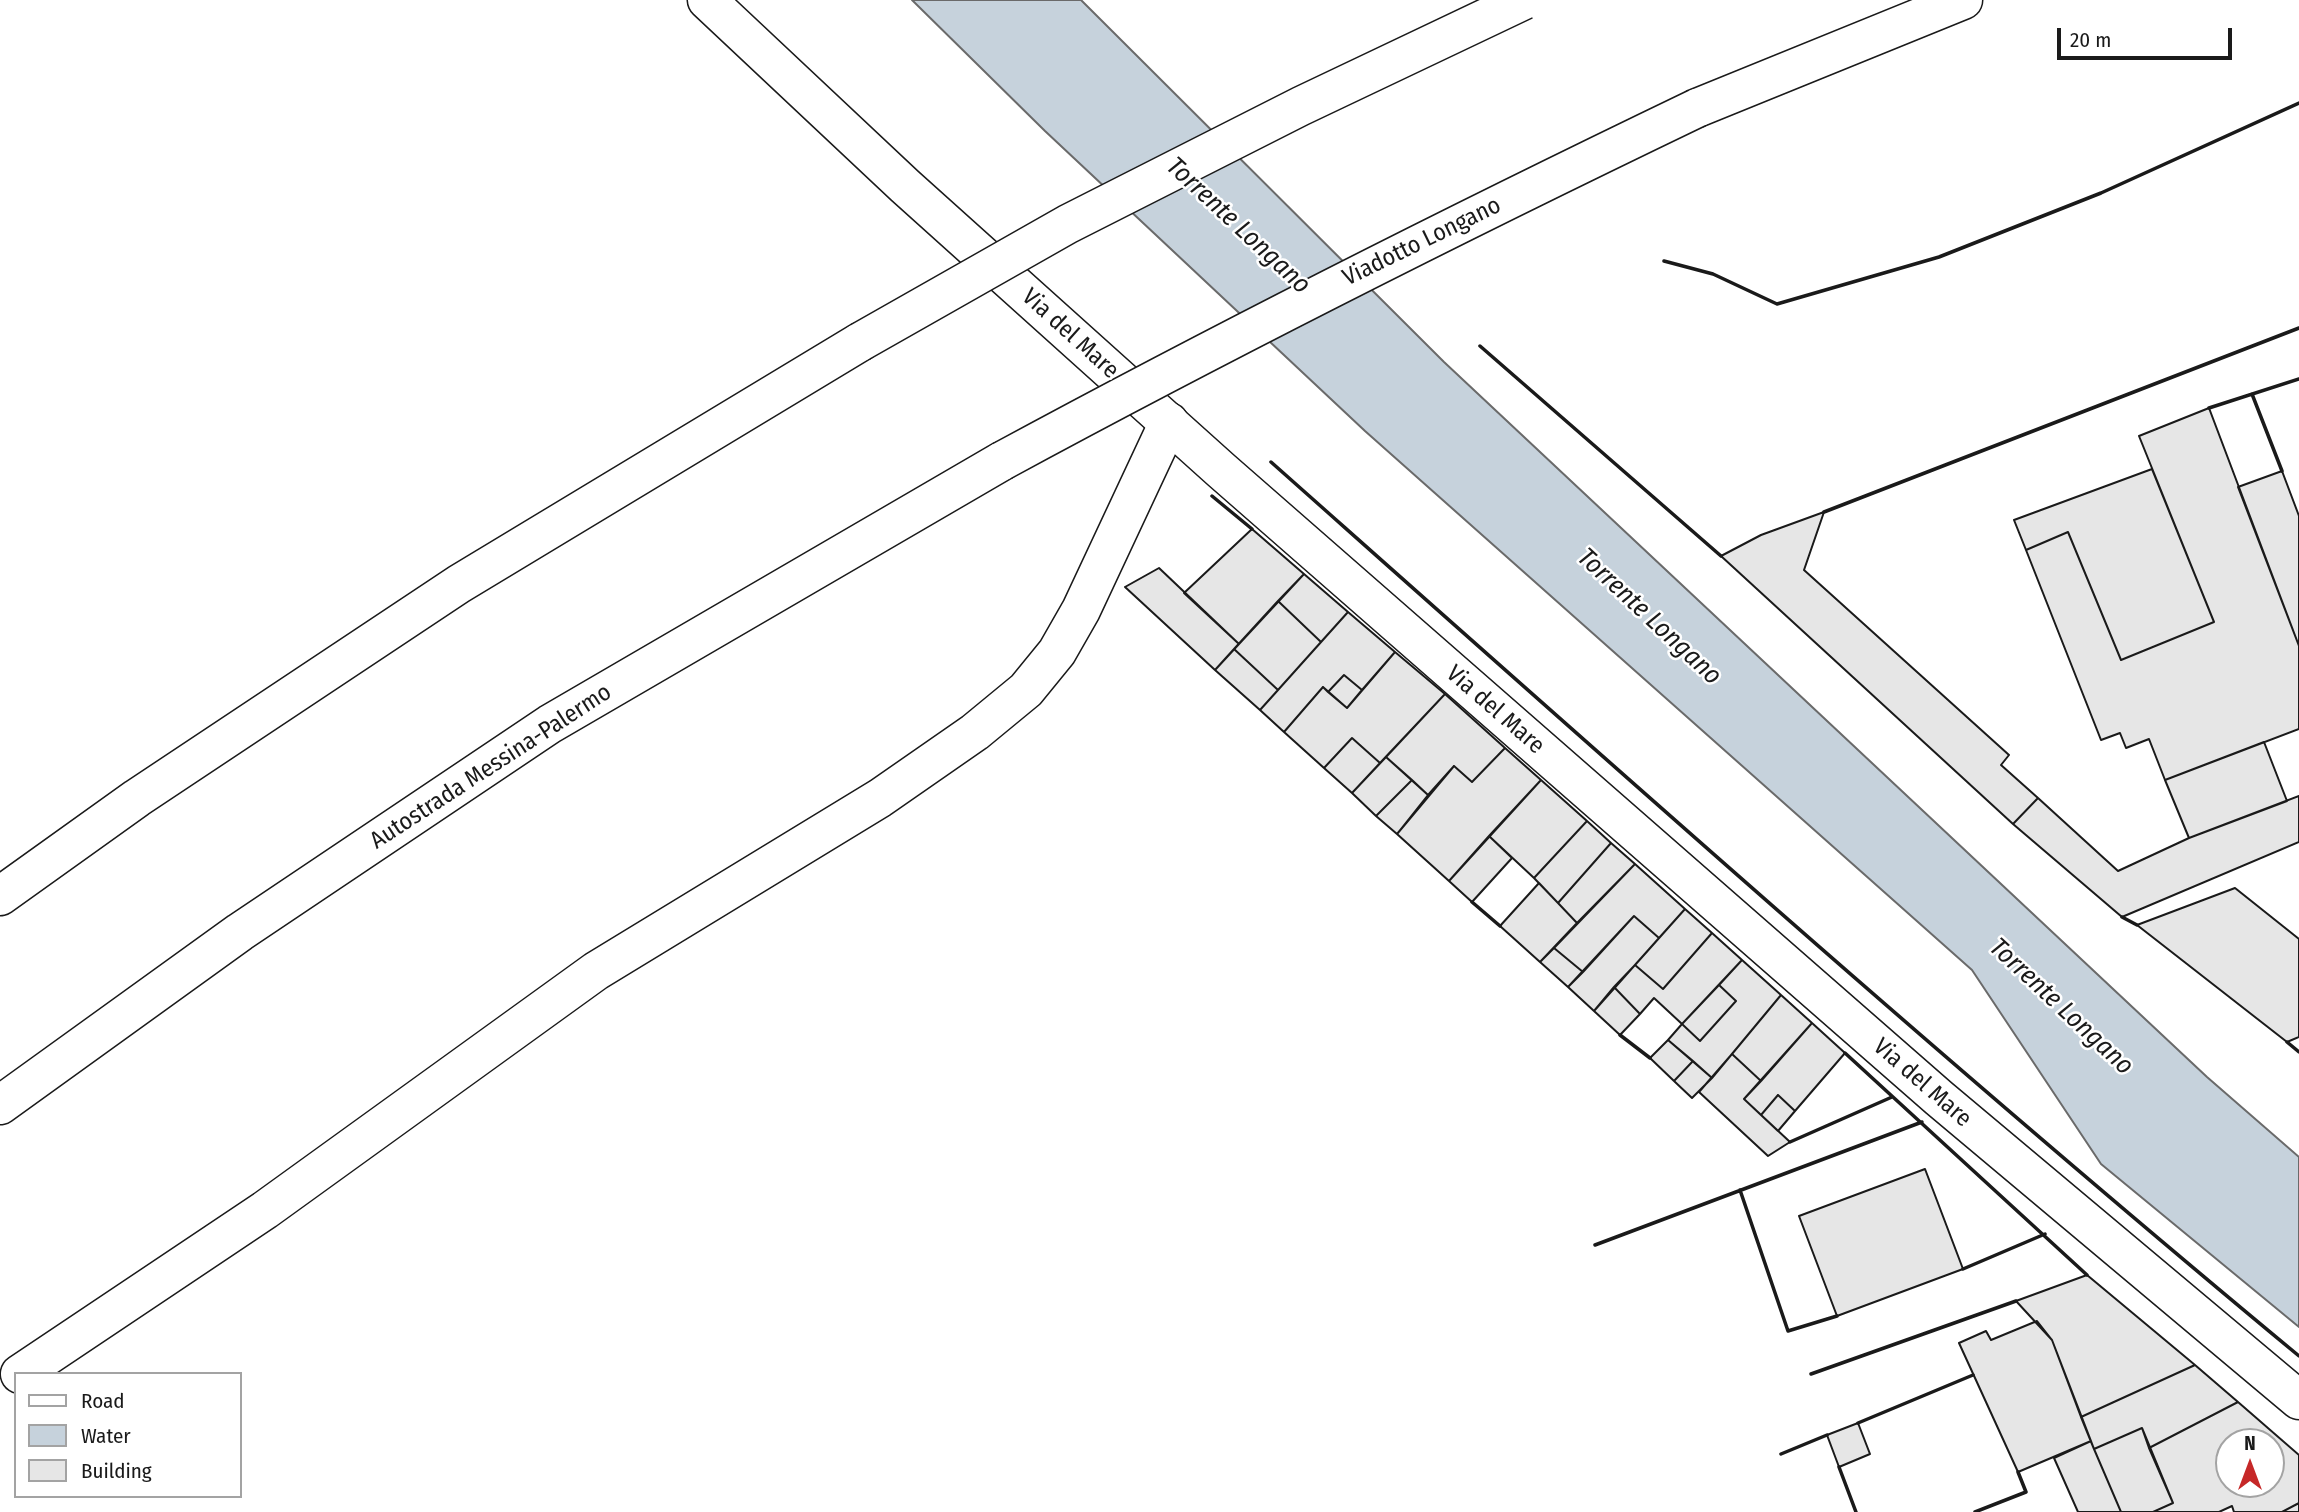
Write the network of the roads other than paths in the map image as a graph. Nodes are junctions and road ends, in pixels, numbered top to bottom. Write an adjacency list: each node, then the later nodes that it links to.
1 (707, 0): 4 (main road, Via del Mare)
2 (1524, 0): 6 (main road, bridge)
3 (1963, 0): 5 (main road, Viadotto Longano, bridge)
4 (1169, 422): 8 (main road); 9 (main road, Via del Mare)
5 (1002, 461): 7 (main road, Autostrada Messina-Palermo)
6 (0, 896)
7 (0, 1105)
8 (23, 1372)
9 (2299, 1400)

